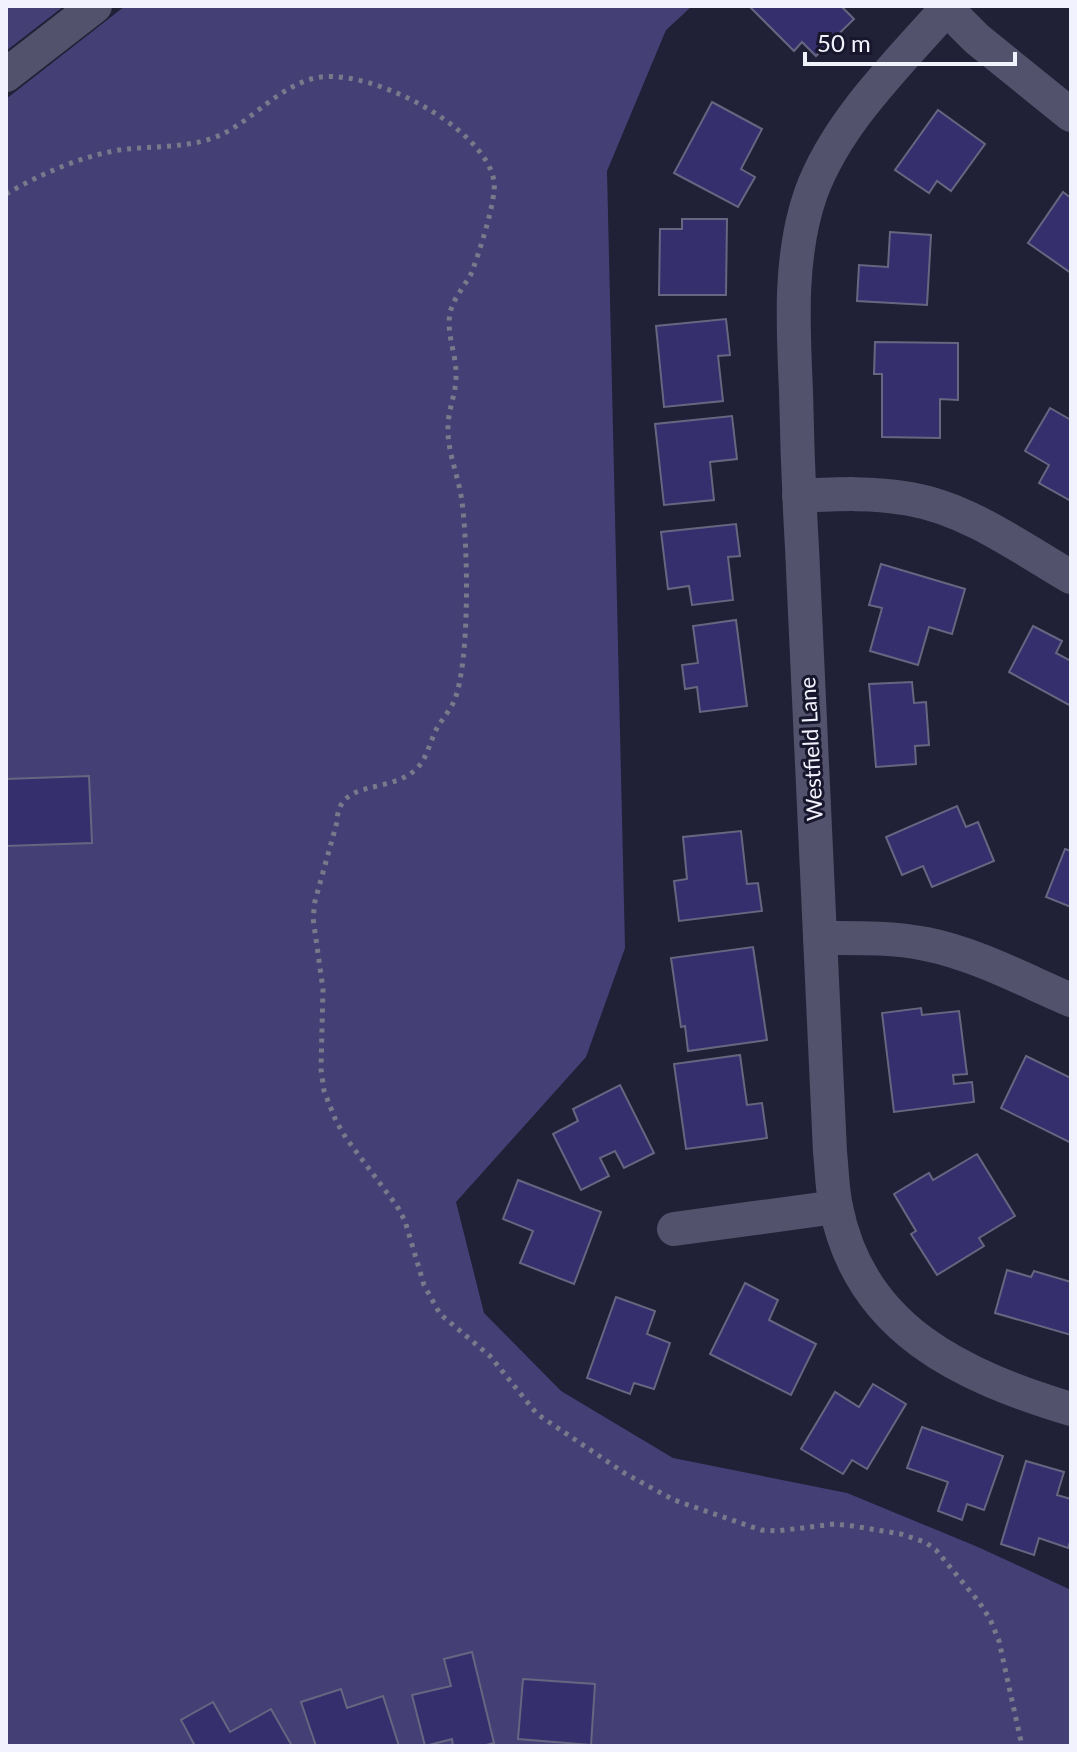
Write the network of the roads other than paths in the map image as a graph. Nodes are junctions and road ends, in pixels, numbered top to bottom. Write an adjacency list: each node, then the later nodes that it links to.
1 (95, 6): 3 (street)
2 (945, 7): 4 (street); 5 (street, Westfield Lane)
3 (6, 75)
4 (1071, 115)
5 (799, 496): 6 (street); 7 (street, Westfield Lane)
6 (1071, 577)
7 (820, 938): 8 (street); 9 (street, Westfield Lane)
8 (1071, 1000)
9 (836, 1207): 10 (street); 11 (street, Westfield Lane)
10 (674, 1229)
11 (1071, 1409)

